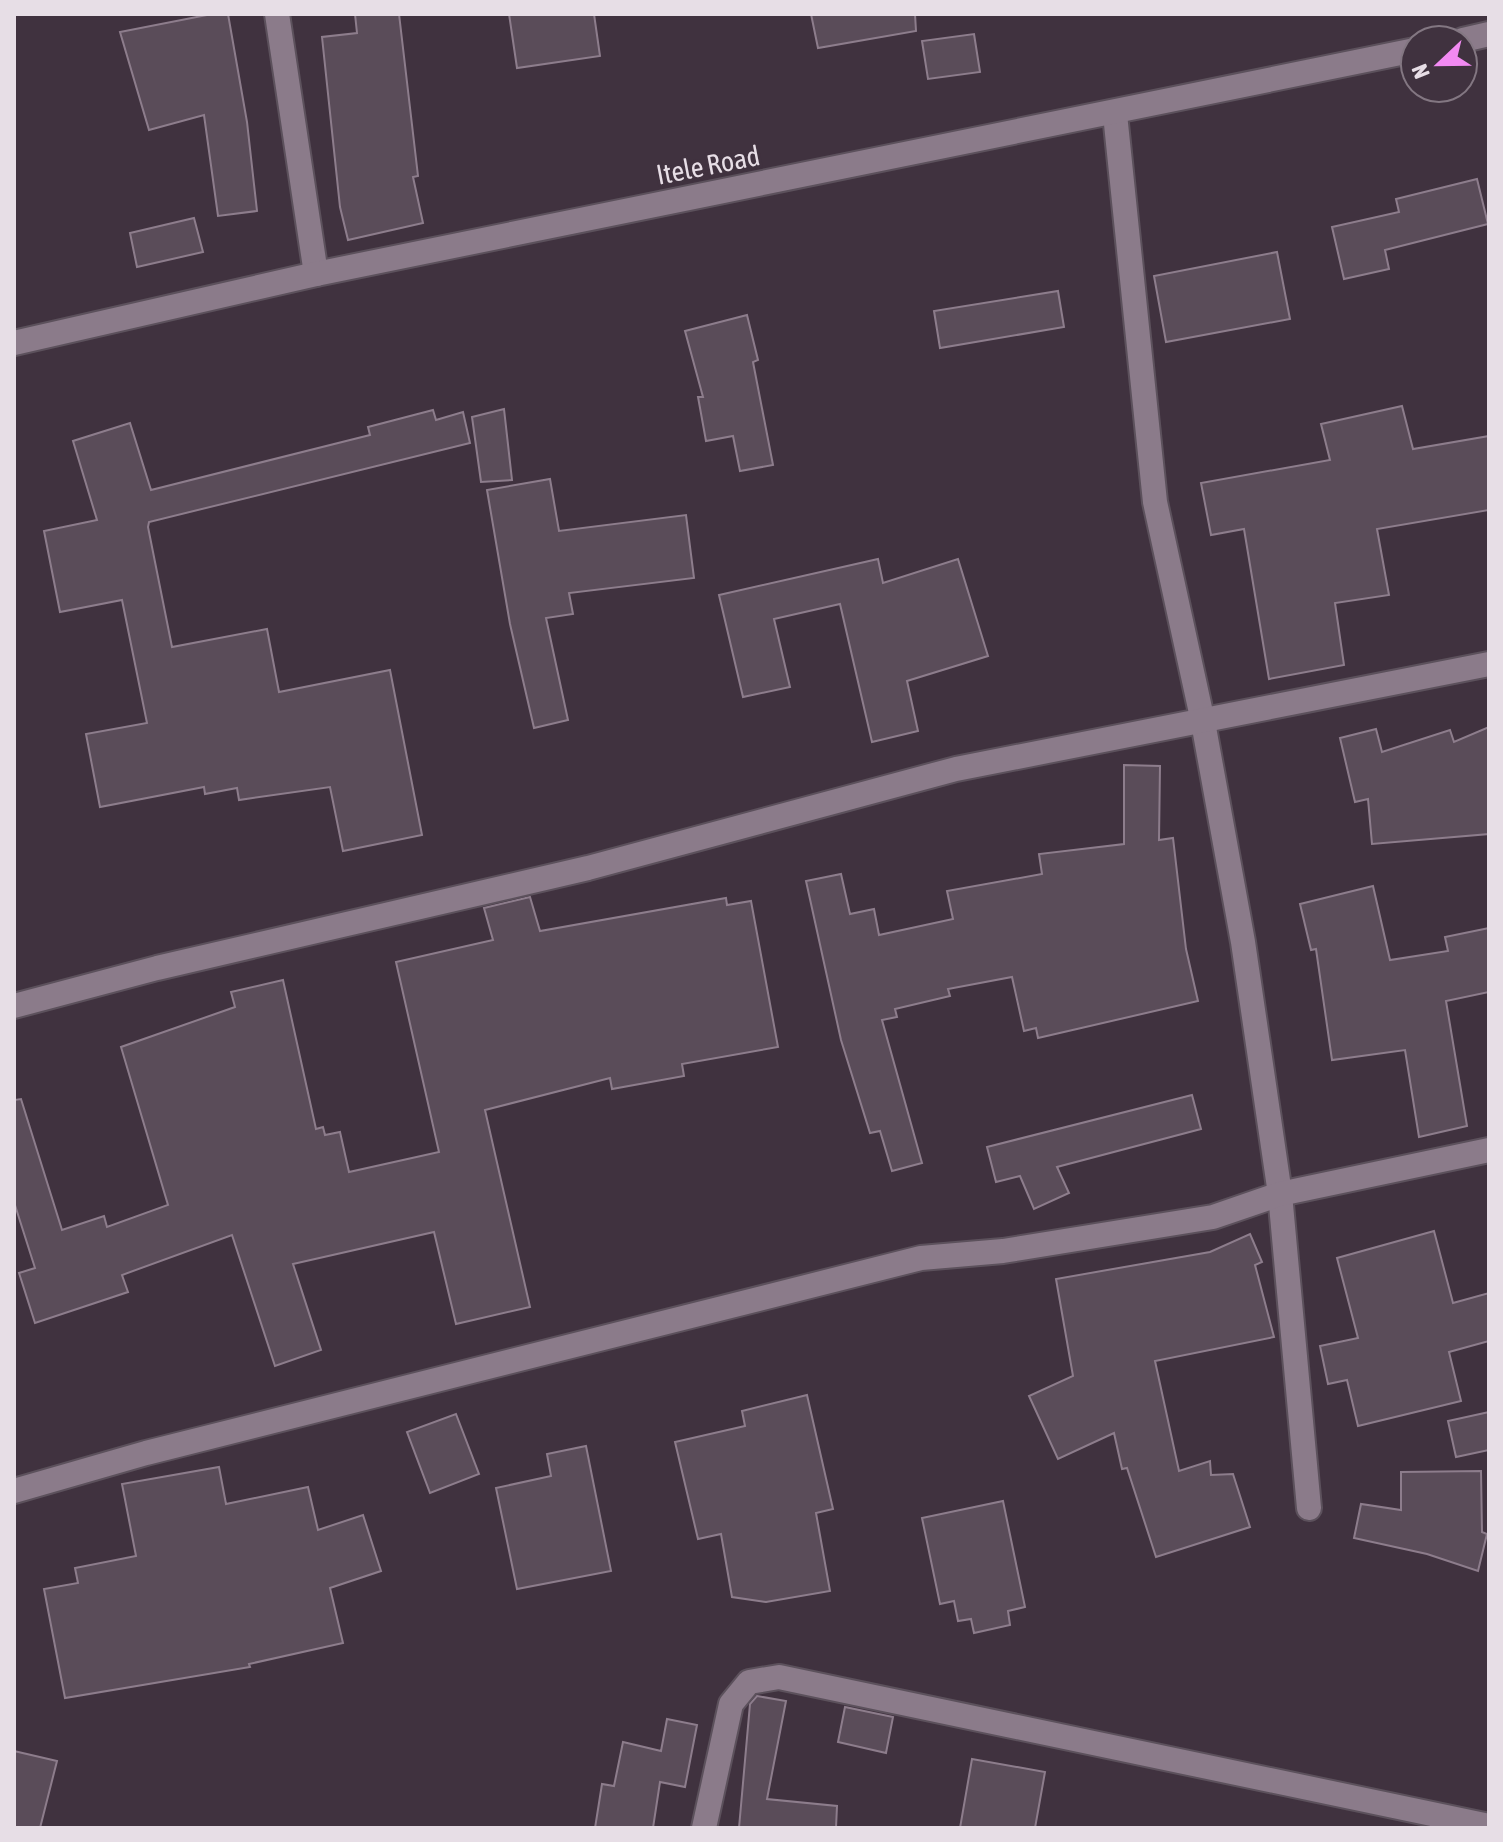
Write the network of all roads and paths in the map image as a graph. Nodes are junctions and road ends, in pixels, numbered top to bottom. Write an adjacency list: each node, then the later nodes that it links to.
1 (277, 14): 4 (street)
2 (1399, 53): 3 (street, Itele Road)
3 (1115, 114): 4 (street, Itele Road); 7 (street)
4 (316, 274): 5 (street, Itele Road)
5 (14, 343)
6 (1489, 664): 7 (street)
7 (1203, 722): 8 (street); 10 (street)
8 (14, 1006)
9 (1489, 1150): 10 (street)
10 (1280, 1194): 11 (street); 12 (street)
11 (14, 1491)
12 (1309, 1508)
13 (1489, 1826): 14 (street)
14 (704, 1828)

